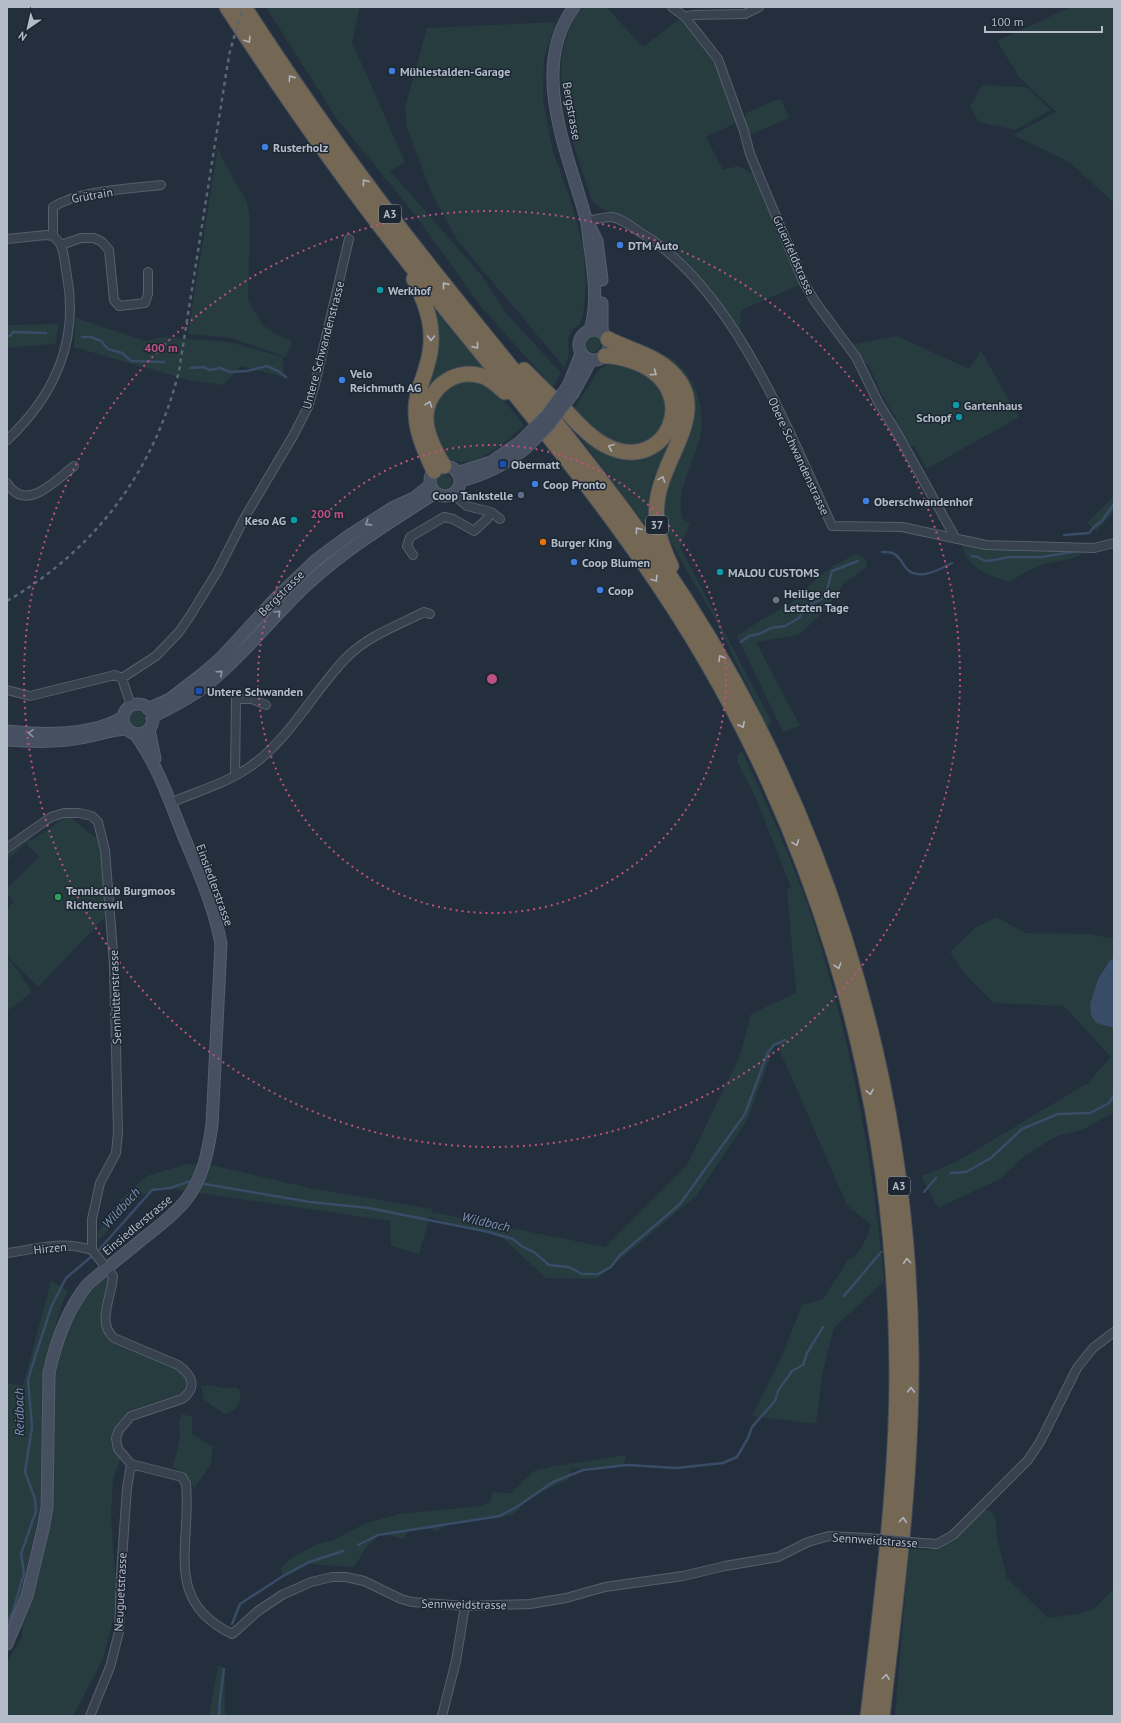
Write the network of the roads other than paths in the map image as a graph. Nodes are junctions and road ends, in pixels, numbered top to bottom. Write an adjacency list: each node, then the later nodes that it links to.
1 (227, 7): 13 (highway, A3, one-way to 13)
2 (244, 7): 15 (highway, A3, one-way to 2)
3 (574, 7): 8 (main road, Bergstrasse)
4 (672, 7): 6 (street, Grüenfeldstrasse)
5 (759, 7): 6 (street)
6 (685, 18): 29 (street, Grüenfeldstrasse)
7 (162, 185): 9 (street, Grütrain)
8 (587, 221): 16 (main road, Bergstrasse); 17 (main road, Bergstrasse); 29 (street, Obere Schwandenstrasse)
9 (54, 236): 10 (street); 12 (street)
10 (7, 239)
11 (349, 240): 34 (street, Untere Schwandenstrasse)
12 (61, 245): 14 (street); 22 (street)
13 (399, 250): 21 (highway, A3, one-way to 21); 24 (highway, one-way to 24)
14 (148, 272)
15 (469, 315): 19 (highway, one-way to 15); 33 (highway, A3, one-way to 15)
16 (590, 330): 17 (main road); 18 (main road, Bergstrasse)
17 (605, 336): 19 (main road, Bergstrasse); 33 (highway, 37, one-way to 17)
18 (582, 354): 19 (main road); 20 (main road, Bergstrasse)
19 (598, 358): 20 (main road, Bergstrasse)
20 (571, 389): 24 (main road, Bergstrasse, bridge)
21 (530, 414): 24 (highway, one-way to 21); 56 (highway, A3, one-way to 56)
22 (7, 440)
23 (74, 466): 25 (street)
24 (443, 478): 26 (main road); 26 (main road); 39 (main road, Bergstrasse)
25 (7, 483)
26 (453, 494): 27 (street)
27 (491, 512): 28 (street); 31 (street)
28 (500, 519)
29 (956, 538): 30 (street, Obere Schwandenstrasse)
30 (1114, 543)
31 (413, 555)
32 (430, 614): 44 (street)
33 (706, 632): 57 (highway, A3, one-way to 33)
34 (122, 678): 35 (street); 37 (street)
35 (7, 690)
36 (266, 705): 44 (street)
37 (131, 706): 38 (main road); 39 (main road)
38 (123, 717): 40 (main road, one-way to 40); 41 (main road)
39 (150, 719): 41 (main road, Bergstrasse); 43 (main road, Einsiedlerstrasse)
40 (7, 731)
41 (131, 731): 42 (main road, Bergstrasse); 43 (main road, Einsiedlerstrasse)
42 (7, 740)
43 (157, 771): 45 (main road, Einsiedlerstrasse)
44 (235, 776): 45 (street)
45 (170, 803): 49 (main road, Einsiedlerstrasse)
46 (7, 848): 47 (street, Sennhüttenstrasse)
47 (92, 1250): 48 (street, Hirzen); 49 (street)
48 (7, 1253)
49 (103, 1263): 51 (street); 53 (main road, Einsiedlerstrasse)
50 (1114, 1332): 52 (street, Sennweidstrasse, bridge)
51 (131, 1464): 52 (street, Sennweidstrasse); 54 (street, Neuguetstrasse)
52 (465, 1606): 55 (street)
53 (7, 1644)
54 (90, 1716)
55 (442, 1716)
56 (868, 1716)
57 (882, 1716)

